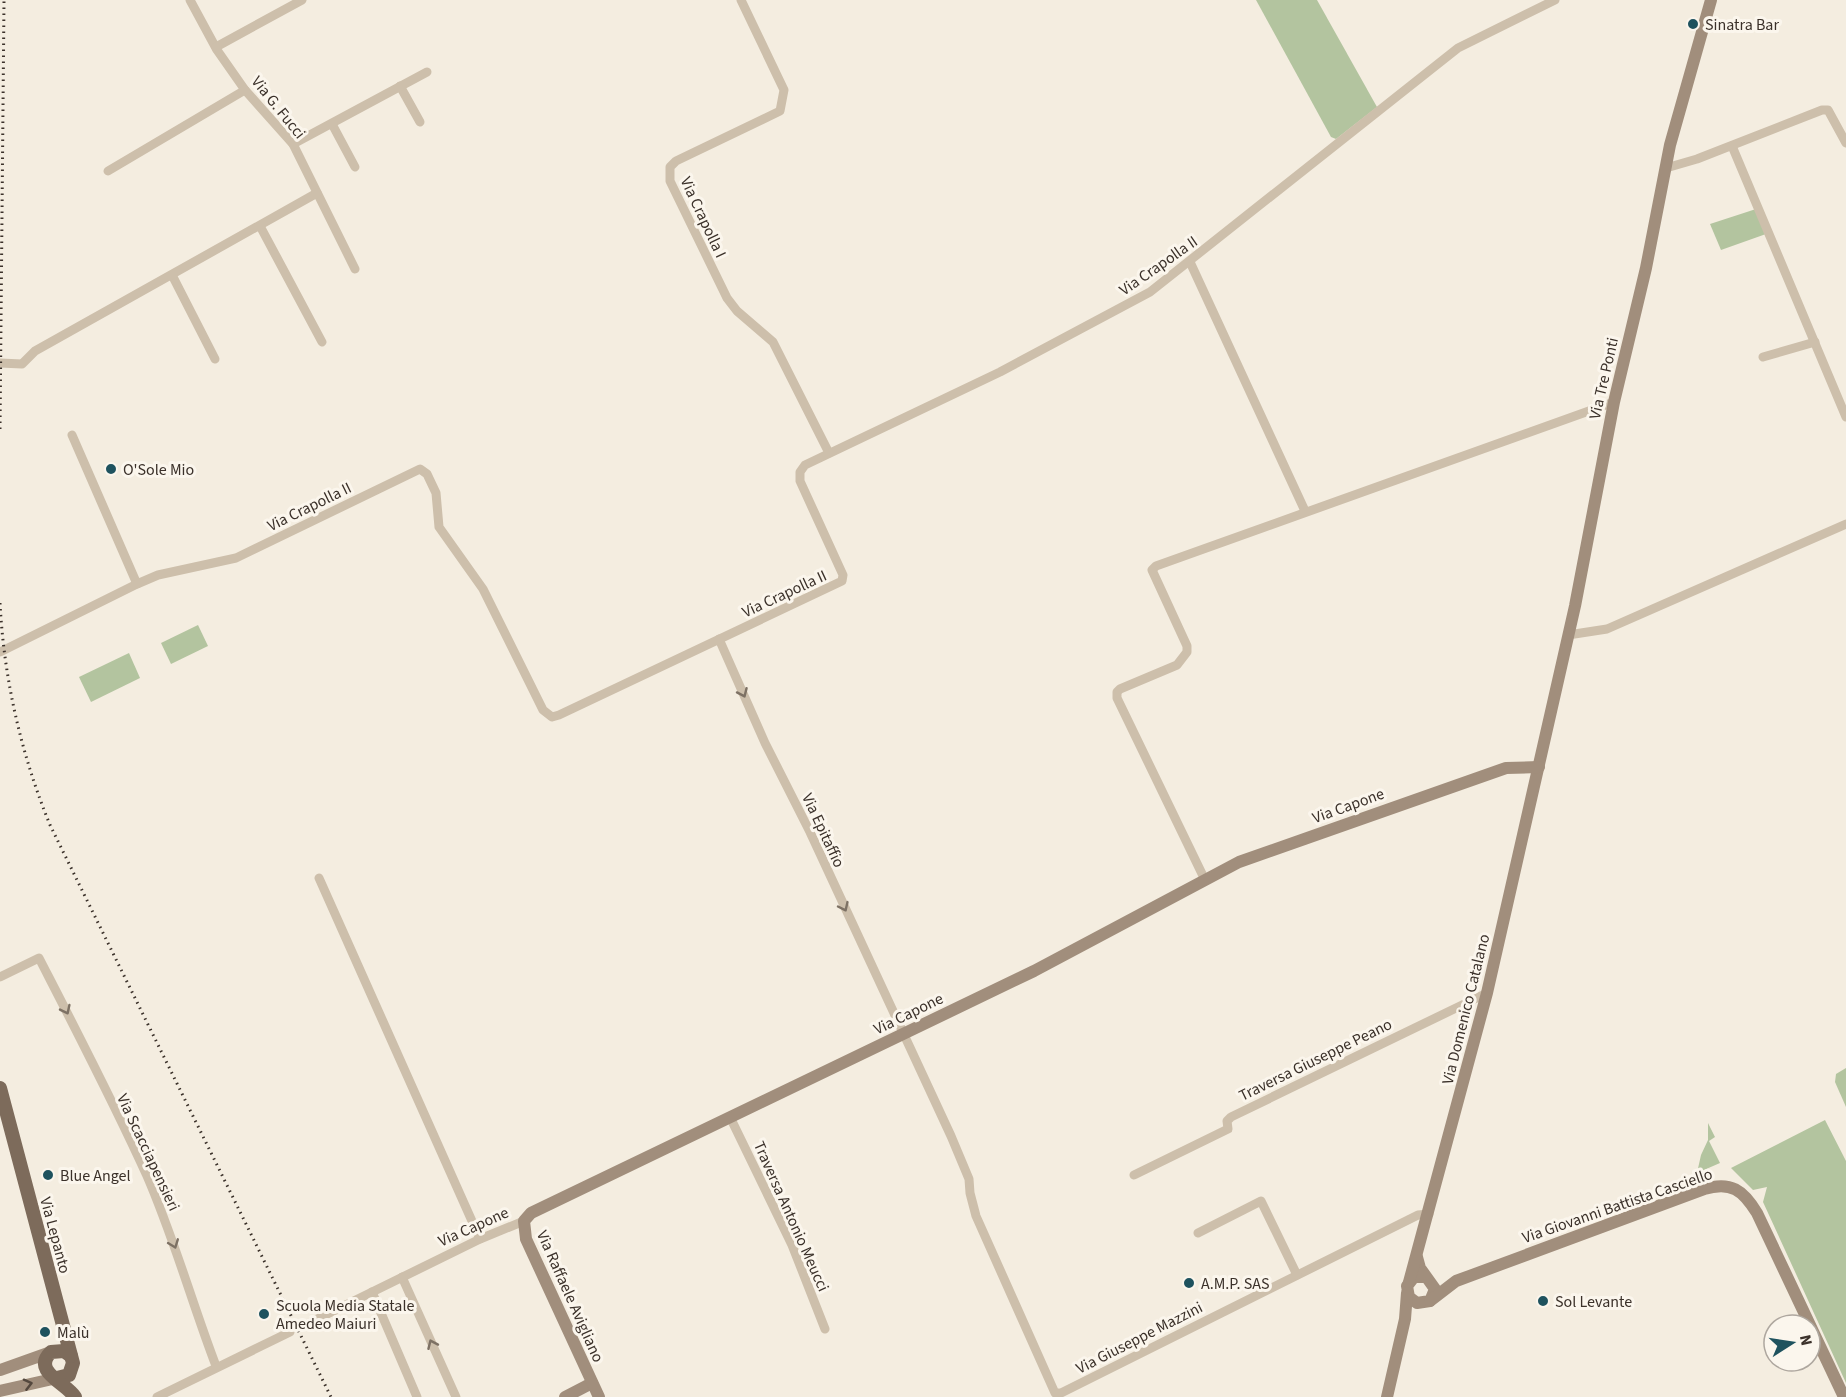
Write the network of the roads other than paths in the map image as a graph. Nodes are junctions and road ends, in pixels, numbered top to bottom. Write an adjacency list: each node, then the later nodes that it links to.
1 (190, 0): 6 (street, Via G. Fucci)
2 (302, 0): 6 (street)
3 (741, 0): 31 (street, Via Crapolla I)
4 (1555, 0): 20 (street, Via Crapolla II)
5 (1711, 0): 16 (street, Via Tre Ponti)
6 (216, 47): 9 (street, Via G. Fucci)
7 (427, 72): 8 (street)
8 (400, 86): 10 (street); 11 (street)
9 (245, 90): 13 (street, Via G. Fucci); 17 (street)
10 (420, 122)
11 (332, 124): 13 (street); 15 (street)
12 (1846, 143): 14 (street)
13 (293, 144): 18 (street, Via G. Fucci)
14 (1732, 146): 16 (street); 24 (street)
15 (355, 167)
16 (1666, 168): 28 (street, Via Tre Ponti)
17 (108, 171)
18 (317, 193): 19 (street); 21 (street, Via G. Fucci)
19 (260, 226): 22 (street); 23 (street)
20 (1190, 262): 31 (street, Via Crapolla II); 32 (street)
21 (354, 269)
22 (172, 275): 26 (street); 27 (street)
23 (322, 342)
24 (1815, 342): 25 (street); 29 (street)
25 (1763, 357)
26 (215, 359)
27 (0, 363)
28 (1614, 402): 32 (street); 35 (street, Via Tre Ponti)
29 (1846, 417)
30 (72, 435): 34 (street)
31 (829, 453): 36 (street, Via Crapolla II)
32 (1305, 511): 40 (street)
33 (1846, 524): 35 (street)
34 (137, 584): 36 (street, Via Crapolla II); 37 (street, Via Crapolla II)
35 (1568, 635): 38 (street, Via Tre Ponti)
36 (719, 639): 43 (street, Via Epitaffio, one-way to 43)
37 (0, 652)
38 (1539, 767): 40 (street, Via Capone); 42 (street, Via Domenico Catalano)
39 (319, 878): 50 (street)
40 (1205, 880): 43 (street, Via Capone)
41 (0, 977): 66 (street, Via Scacciapensieri, one-way to 66)
42 (1487, 993): 46 (street, Traversa Giuseppe Peano); 47 (street, Via Domenico Catalano)
43 (903, 1034): 45 (street, Via Capone); 71 (street, Via Giuseppe Mazzini)
44 (0, 1088): 60 (main road, Via Lepanto)
45 (730, 1117): 48 (street, Via Capone); 62 (street, Traversa Antonio Meucci)
46 (1134, 1175)
47 (1429, 1214): 51 (street, Via Domenico Catalano); 52 (street, Via Giuseppe Mazzini)
48 (524, 1221): 50 (street, Via Capone); 69 (street, Via Raffaele Avigliano)
49 (1198, 1233): 52 (street)
50 (480, 1239): 53 (street, Via Capone)
51 (1417, 1257): 54 (street); 56 (street, Via Domenico Catalano)
52 (1297, 1275): 71 (street, Via Giuseppe Mazzini)
53 (402, 1277): 57 (street, Via Capone); 76 (street, one-way to 53)
54 (1427, 1277): 55 (street, Via Giovanni Battista Casciello); 56 (street); 58 (street)
55 (1456, 1281): 58 (street, Via Giovanni Battista Casciello); 80 (street, Via Giovanni Battista Casciello)
56 (1408, 1288): 58 (street); 59 (street, Via Domenico Catalano)
57 (372, 1292): 61 (street, Via Capone); 75 (street)
58 (1426, 1302): 59 (street)
59 (1405, 1318): 79 (street, Via Domenico Catalano)
60 (62, 1320): 64 (main road, Via Lepanto); 65 (main road, Via Lepanto)
61 (305, 1325)
62 (825, 1329)
63 (290, 1332): 66 (street)
64 (53, 1352): 65 (main road); 67 (street); 68 (main road)
65 (72, 1362): 68 (main road); 73 (main road, Via Lepanto)
66 (216, 1366): 74 (street)
67 (0, 1370)
68 (57, 1378): 70 (street, one-way to 68); 72 (main road)
69 (592, 1383): 77 (street); 78 (street, Via Raffaele Avigliano)
70 (0, 1391)
71 (1057, 1395)
72 (75, 1397)
73 (83, 1397)
74 (157, 1397)
75 (417, 1397)
76 (456, 1397)
77 (565, 1397)
78 (599, 1397)
79 (1387, 1397)
80 (1844, 1397)

